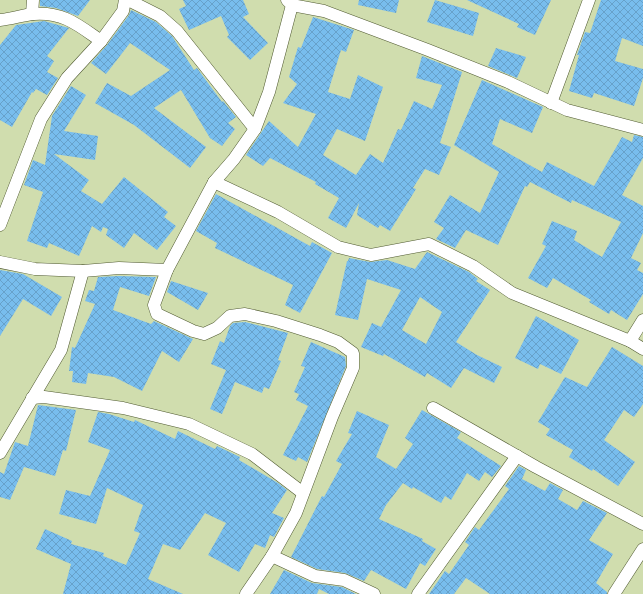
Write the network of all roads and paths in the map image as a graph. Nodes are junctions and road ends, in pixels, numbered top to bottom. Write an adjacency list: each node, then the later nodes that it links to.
1 (33, 0): 5 (street)
2 (126, 0): 7 (street); 9 (street)
3 (589, 0): 8 (street)
4 (289, 2): 8 (street); 9 (street)
5 (32, 14): 6 (street); 7 (street)
6 (0, 20)
7 (101, 41): 12 (street)
8 (551, 103): 10 (street)
9 (255, 129): 11 (street)
10 (643, 130)
11 (214, 182): 14 (street); 17 (street)
12 (0, 225)
13 (0, 262): 15 (street)
14 (166, 270): 15 (street); 23 (street)
15 (83, 271): 19 (street)
16 (643, 320): 17 (street)
17 (630, 341): 18 (street)
18 (643, 349)
19 (32, 398): 21 (street); 23 (street)
20 (433, 408): 22 (street)
21 (0, 453)
22 (517, 456): 24 (street); 29 (street)
23 (303, 493): 26 (street)
24 (643, 524)
25 (643, 549): 30 (street)
26 (272, 556): 27 (street); 28 (street)
27 (246, 594)
28 (374, 594)
29 (418, 594)
30 (614, 594)

